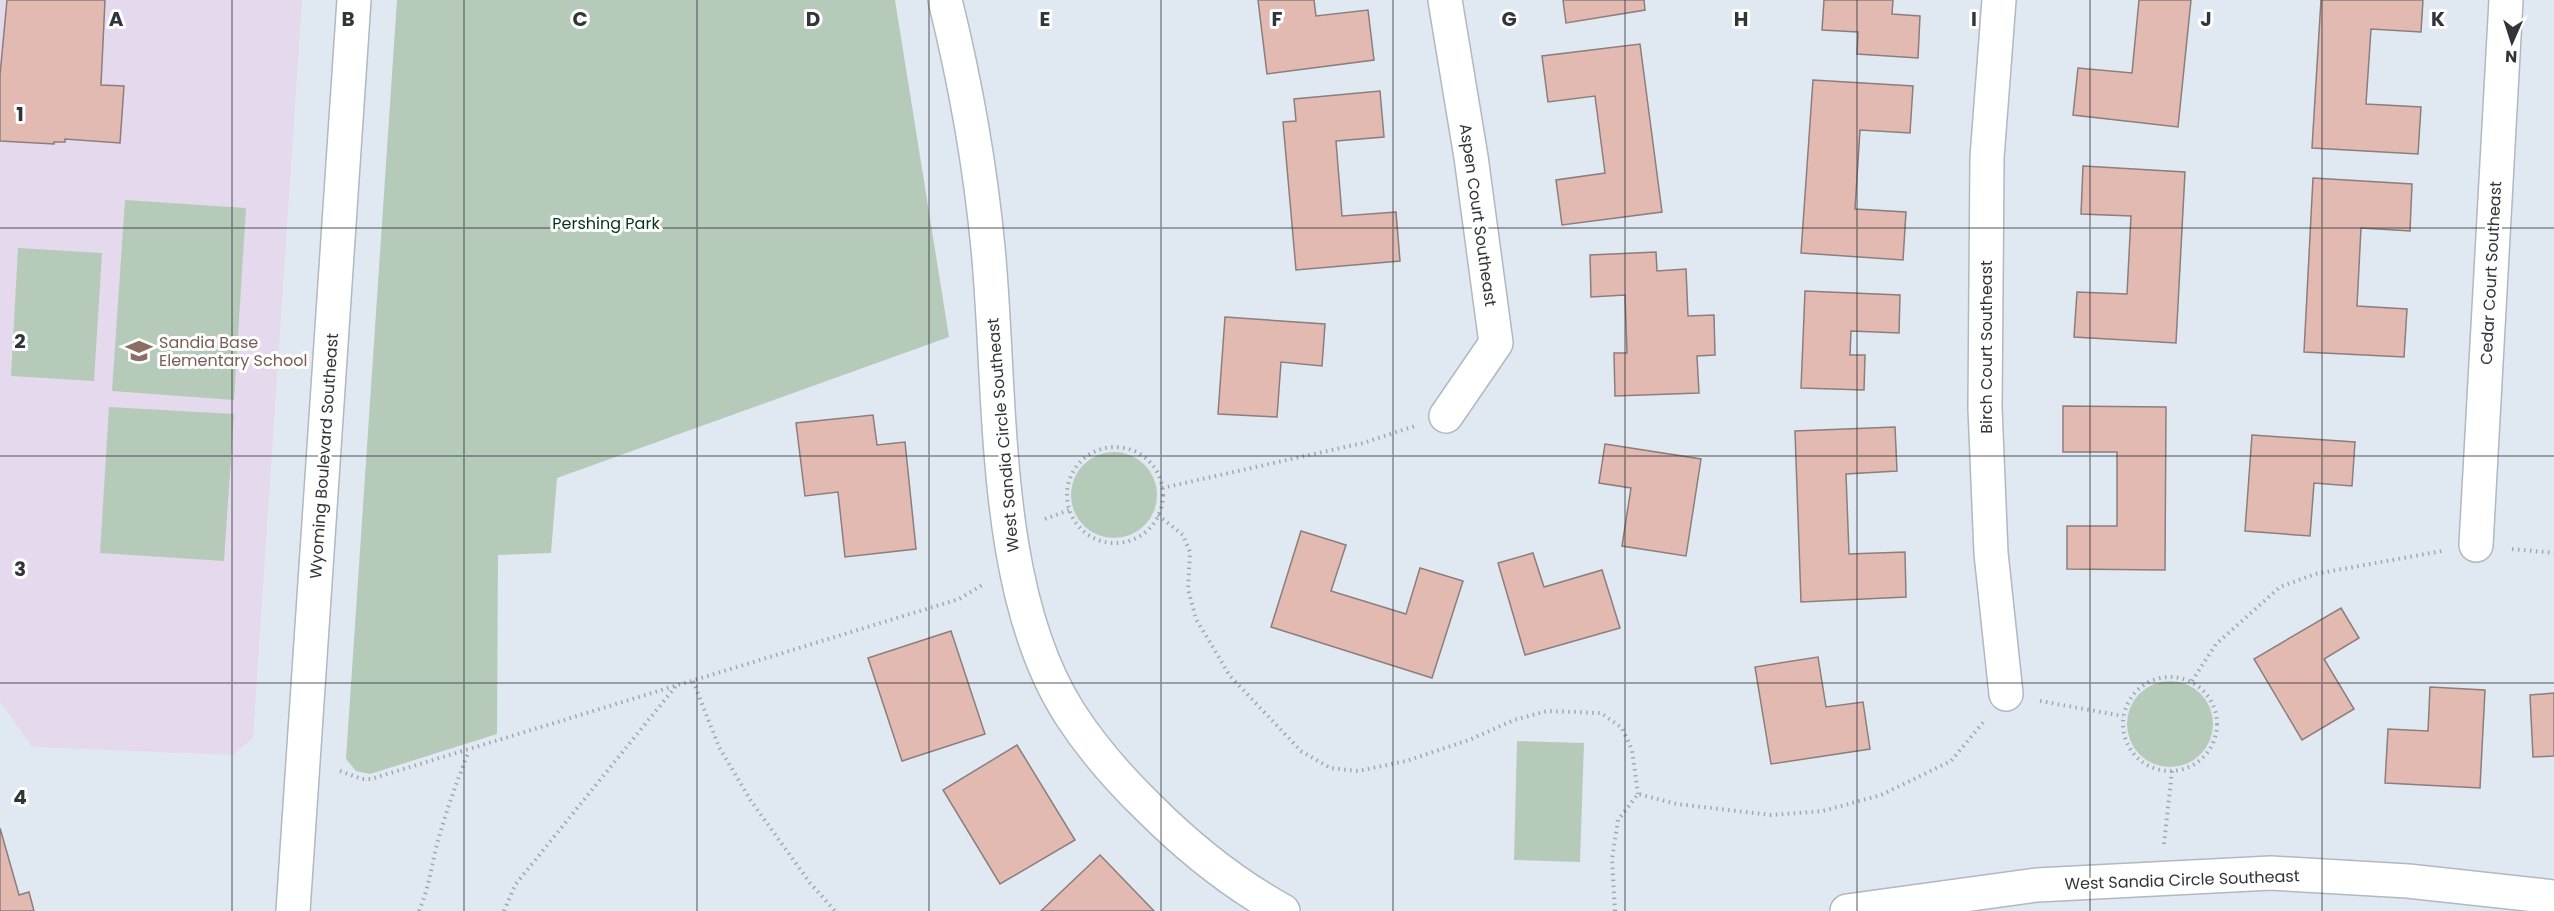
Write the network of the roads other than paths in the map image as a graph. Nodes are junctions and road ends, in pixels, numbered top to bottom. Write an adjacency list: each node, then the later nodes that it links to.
1 (354, 0): 10 (street, Wyoming Boulevard Southeast)
2 (945, 0): 11 (street, West Sandia Circle Southeast)
3 (1444, 0): 6 (street, Aspen Court Southeast)
4 (1999, 0): 8 (street, Birch Court Southeast)
5 (2506, 0): 7 (street, Cedar Court Southeast)
6 (1446, 416)
7 (2476, 545)
8 (2006, 694)
9 (2554, 897): 12 (street, West Sandia Circle Southeast)
10 (293, 911)
11 (1282, 911)
12 (1847, 911)

